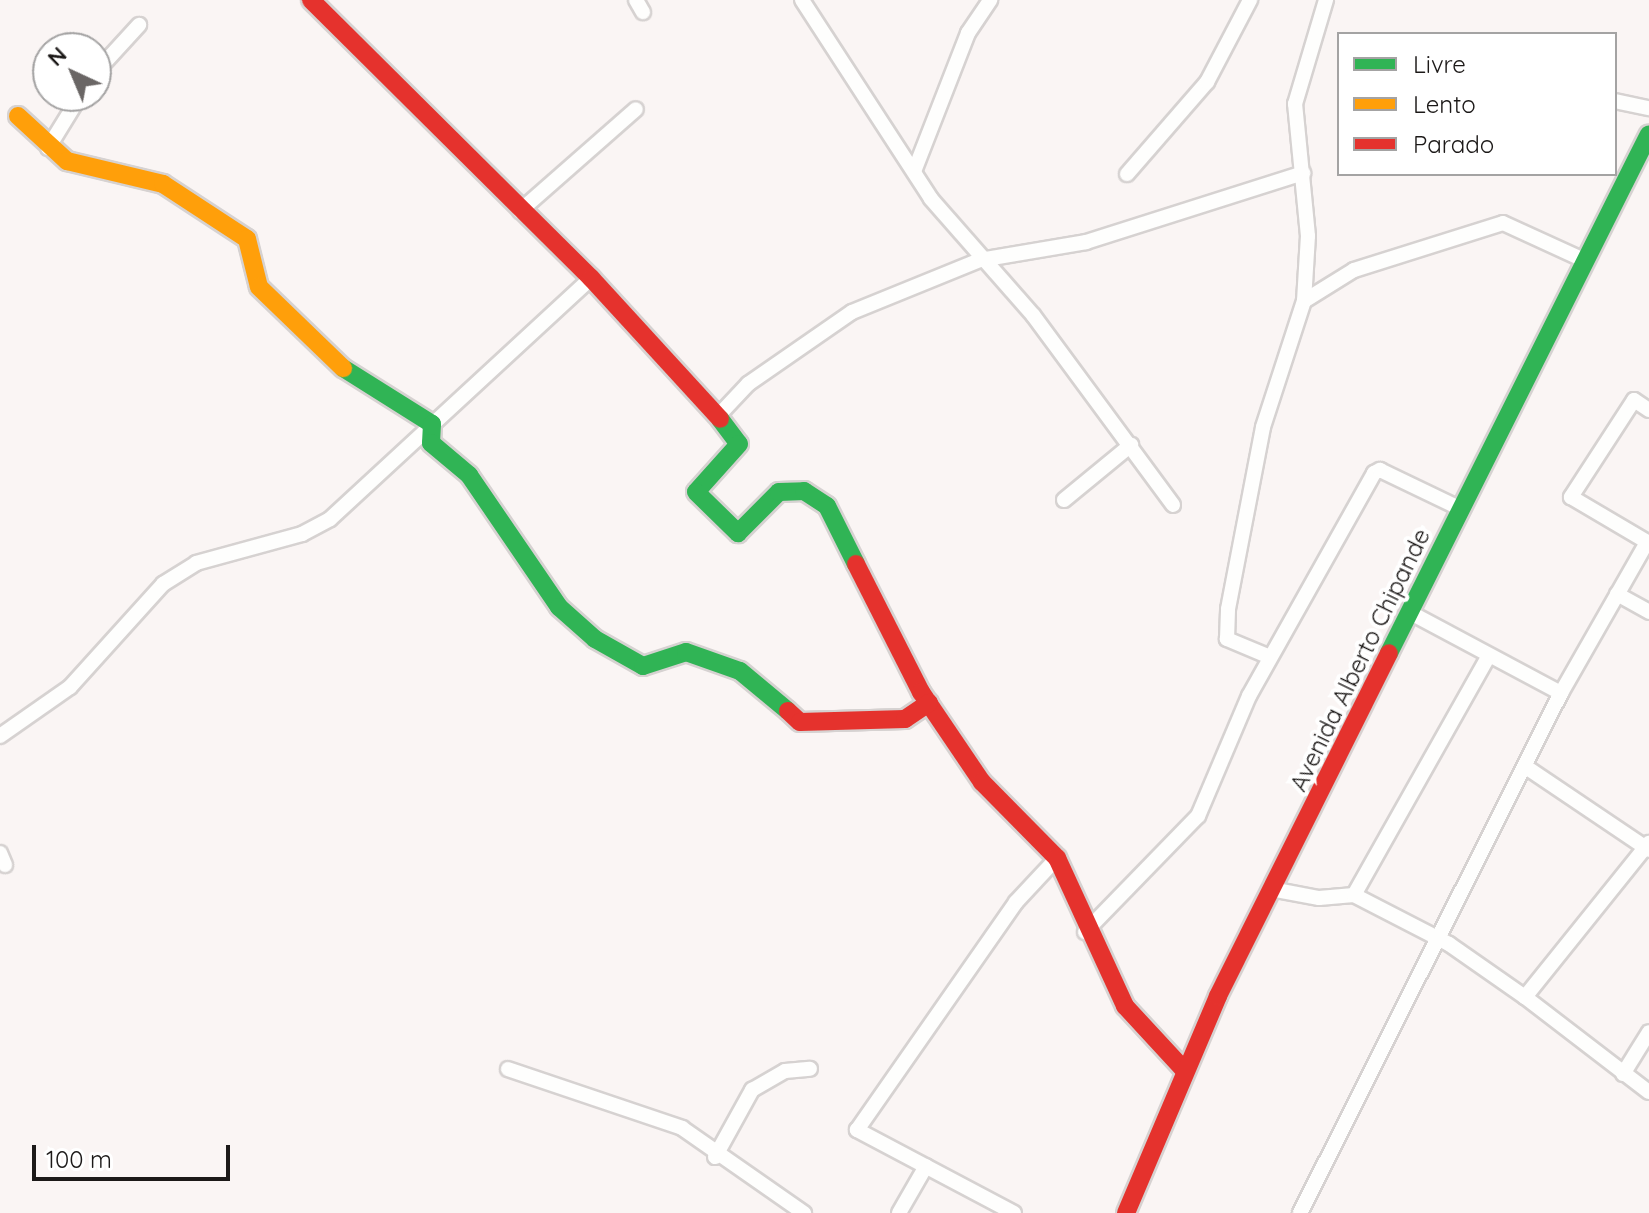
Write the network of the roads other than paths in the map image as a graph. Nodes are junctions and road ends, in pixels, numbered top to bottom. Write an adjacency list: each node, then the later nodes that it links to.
1 (311, 0): 18 (street)
2 (802, 0): 15 (street)
3 (990, 0): 15 (street)
4 (1250, 0): 17 (street)
5 (1326, 0): 16 (street)
6 (139, 25): 7 (street)
7 (112, 55)
8 (1617, 101): 9 (street)
9 (1649, 108)
10 (636, 109): 18 (street)
11 (70, 112): 14 (street)
12 (18, 116): 14 (street)
13 (1649, 134): 20 (street, Avenida Alberto Chipande)
14 (48, 148): 26 (street)
15 (915, 169): 19 (street)
16 (1303, 173): 19 (street); 22 (street)
17 (1127, 174)
18 (520, 211): 21 (street)
19 (980, 260): 25 (street); 27 (street)
20 (1586, 261): 22 (street); 30 (street, Avenida Alberto Chipande)
21 (591, 278): 25 (street); 26 (street)
22 (1304, 301): 35 (street)
23 (1649, 389): 24 (street)
24 (1645, 407): 31 (street)
25 (718, 416): 38 (street)
26 (432, 424): 38 (street); 39 (street)
27 (1131, 445): 28 (street); 29 (street)
28 (1064, 500)
29 (1173, 505)
30 (1461, 509): 34 (street, Avenida Alberto Chipande); 35 (street)
31 (1648, 542): 32 (street)
32 (1617, 594): 33 (street); 37 (street)
33 (1649, 612)
34 (1411, 613): 36 (street); 43 (street, Avenida Alberto Chipande)
35 (1270, 657): 45 (street)
36 (1487, 659): 37 (street); 44 (street)
37 (1561, 693): 40 (street)
38 (929, 703): 42 (street)
39 (0, 736)
40 (1526, 767): 41 (street); 46 (street)
41 (1648, 847): 47 (street)
42 (1057, 858): 45 (street); 55 (street)
43 (1271, 889): 44 (street); 51 (street, Avenida Alberto Chipande)
44 (1354, 895): 46 (street)
45 (1085, 932): 51 (street)
46 (1440, 941): 47 (street); 60 (street)
47 (1525, 997): 52 (street)
48 (1649, 1032): 52 (street)
49 (508, 1069): 54 (street)
50 (810, 1069): 54 (street)
51 (1184, 1070): 59 (street, Avenida Alberto Chipande)
52 (1623, 1074): 53 (street)
53 (1649, 1092)
54 (715, 1157): 56 (street)
55 (926, 1166): 57 (street); 58 (street)
56 (804, 1213)
57 (899, 1213)
58 (1014, 1213)
59 (1126, 1213)
60 (1300, 1213)

